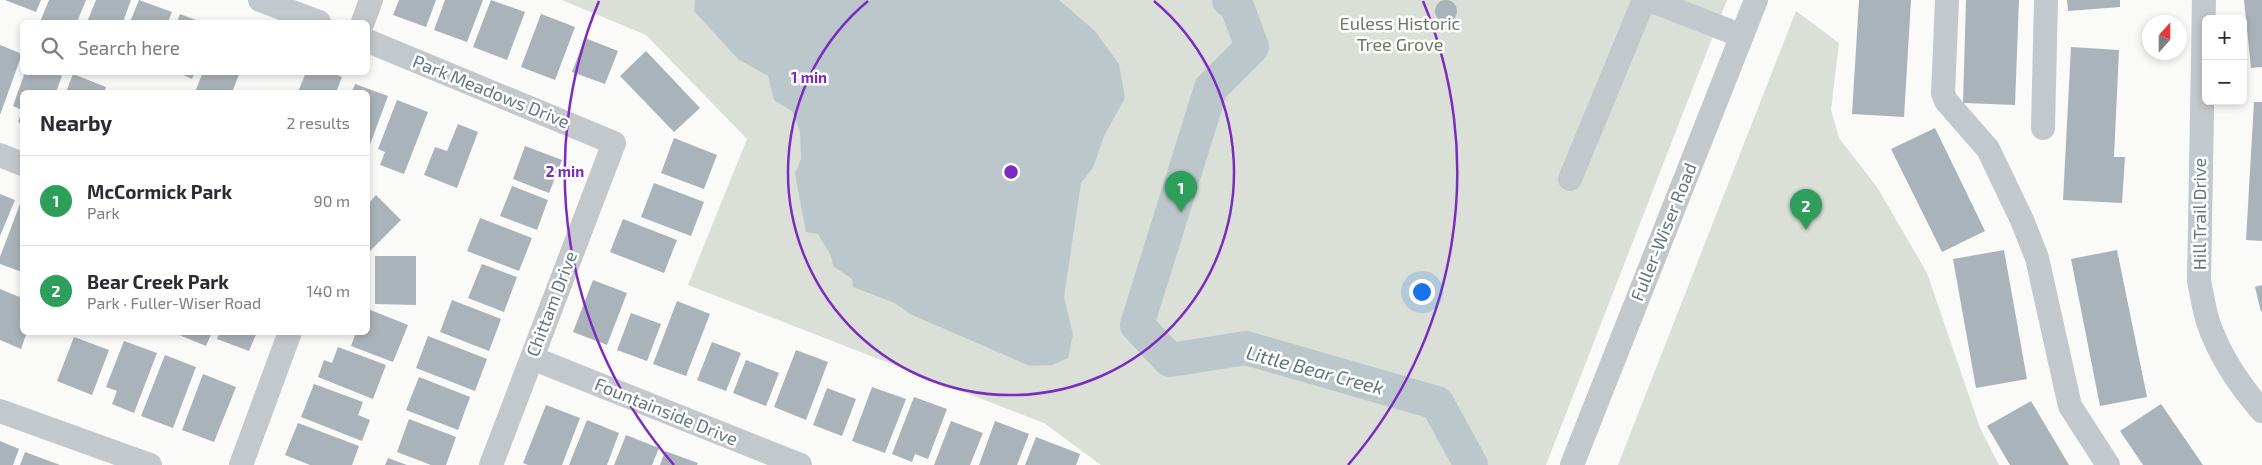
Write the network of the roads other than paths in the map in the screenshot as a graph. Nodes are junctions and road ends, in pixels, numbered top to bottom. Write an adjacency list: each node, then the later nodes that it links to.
1 (260, 0): 9 (street)
2 (372, 0): 10 (street)
3 (1644, 0): 17 (street)
4 (1650, 0): 11 (street)
5 (1756, 0): 11 (street, Fuller-Wiser Road)
6 (1948, 0): 27 (street)
7 (2046, 0): 13 (street)
8 (2204, 0): 21 (street, Hill Trail Drive)
9 (314, 20)
10 (364, 20)
11 (1742, 36): 22 (street, Fuller-Wiser Road)
12 (370, 42): 14 (street, Park Meadows Drive)
13 (2043, 128)
14 (614, 143): 19 (street, Chittam Drive)
15 (0, 155): 16 (street)
16 (20, 163)
17 (1570, 179)
18 (289, 335): 24 (street)
19 (532, 358): 25 (street, Chittam Drive); 26 (street, Fountainside Drive)
20 (0, 411): 23 (street)
21 (2262, 411)
22 (1573, 463)
23 (150, 465)
24 (241, 465)
25 (491, 465)
26 (800, 465)
27 (2108, 465)

